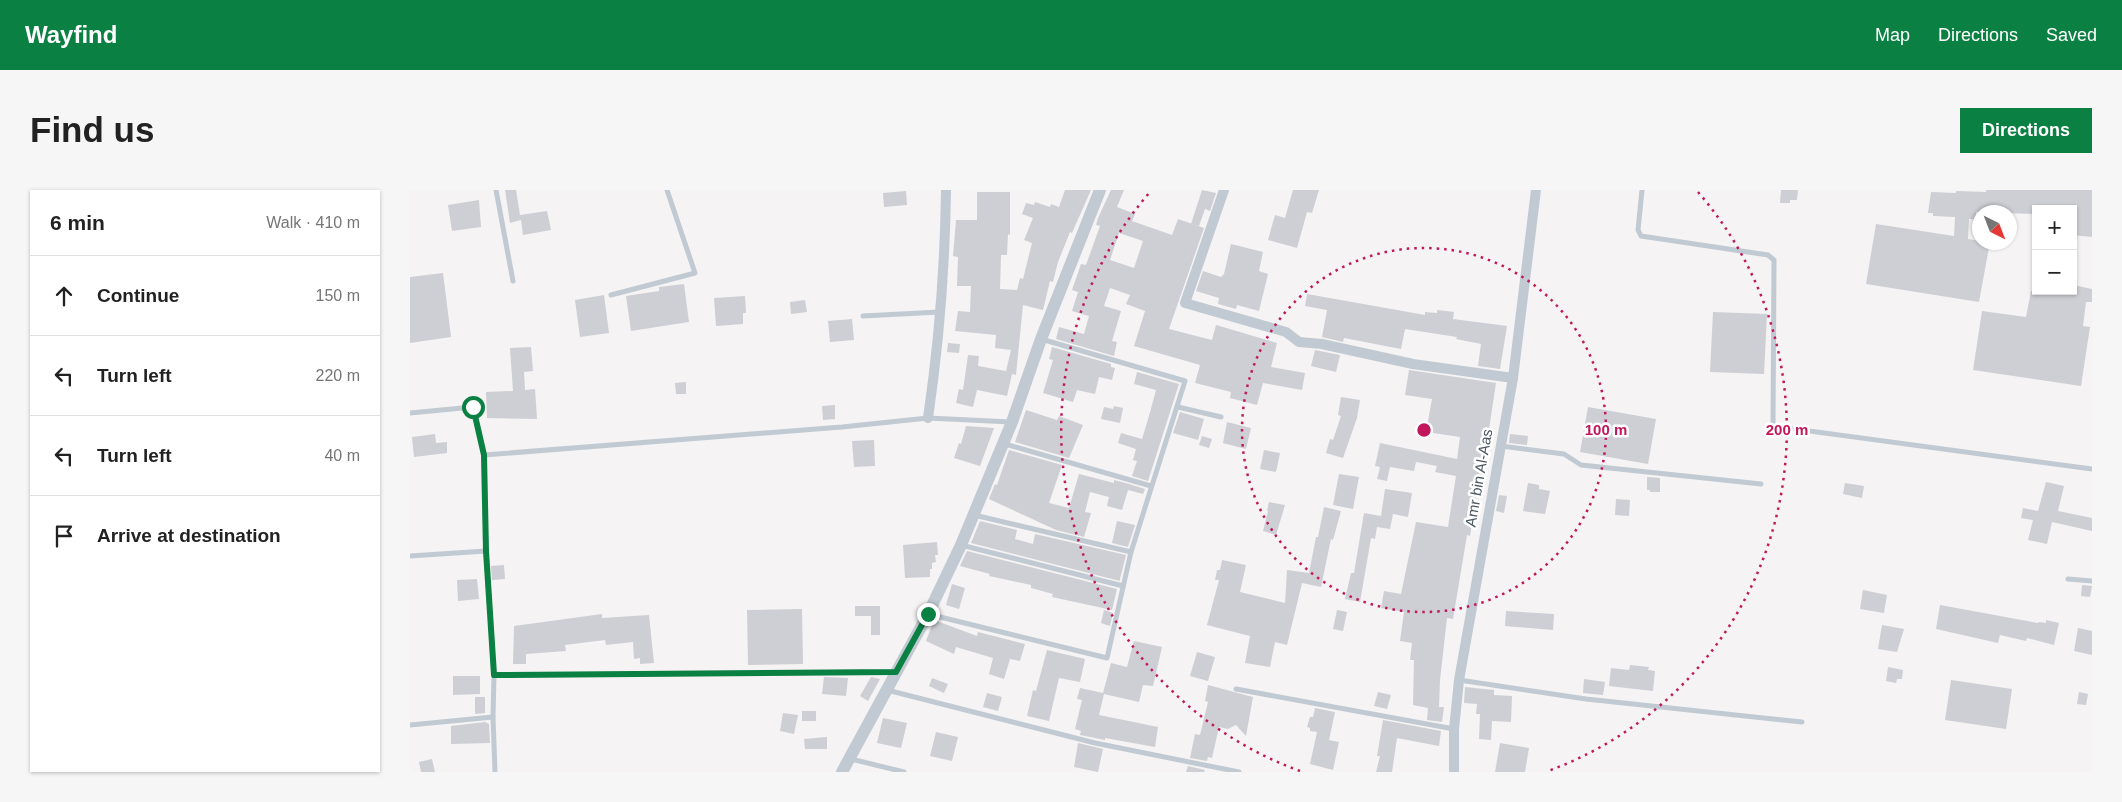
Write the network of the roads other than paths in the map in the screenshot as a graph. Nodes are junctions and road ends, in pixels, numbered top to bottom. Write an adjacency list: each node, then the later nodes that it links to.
1 (496, 190): 8 (lane)
2 (667, 190): 9 (lane)
3 (946, 190): 10 (street)
4 (1100, 190): 12 (street)
5 (1224, 190): 13 (street)
6 (1536, 190): 13 (street, Amr bin Al-Aas)
7 (1642, 190): 22 (lane)
8 (513, 282)
9 (611, 295)
10 (938, 312): 11 (lane); 17 (street)
11 (863, 316)
12 (1041, 339): 14 (lane); 18 (street)
13 (1513, 378): 20 (street, Amr bin Al-Aas)
14 (1178, 407): 16 (lane); 24 (lane)
15 (410, 413): 21 (lane)
16 (1221, 417)
17 (928, 418): 18 (lane); 21 (lane)
18 (1012, 422): 19 (street)
19 (1003, 444): 24 (lane); 25 (street)
20 (1499, 446): 23 (lane); 36 (street, Amr bin Al-Aas)
21 (484, 455): 27 (lane)
22 (2092, 469)
23 (1761, 484)
24 (1151, 486): 28 (lane)
25 (974, 515): 26 (street); 28 (lane)
26 (961, 545): 32 (lane); 33 (street)
27 (486, 551): 29 (lane); 35 (lane)
28 (1132, 552): 32 (lane)
29 (410, 556)
30 (2068, 579): 31 (lane)
31 (2092, 581)
32 (1123, 586): 33 (lane)
33 (928, 614): 34 (street)
34 (896, 672): 35 (lane); 38 (street)
35 (494, 675): 39 (lane)
36 (1459, 680): 40 (lane); 42 (street, Amr bin Al-Aas)
37 (1236, 689): 42 (lane)
38 (886, 690): 43 (street); 47 (lane)
39 (493, 717): 41 (lane); 44 (lane)
40 (1802, 722)
41 (410, 725)
42 (1454, 729): 48 (street, Amr bin Al-Aas)
43 (850, 759): 45 (street); 46 (lane)
44 (495, 772)
45 (842, 772)
46 (904, 772)
47 (1239, 772)
48 (1454, 772)

